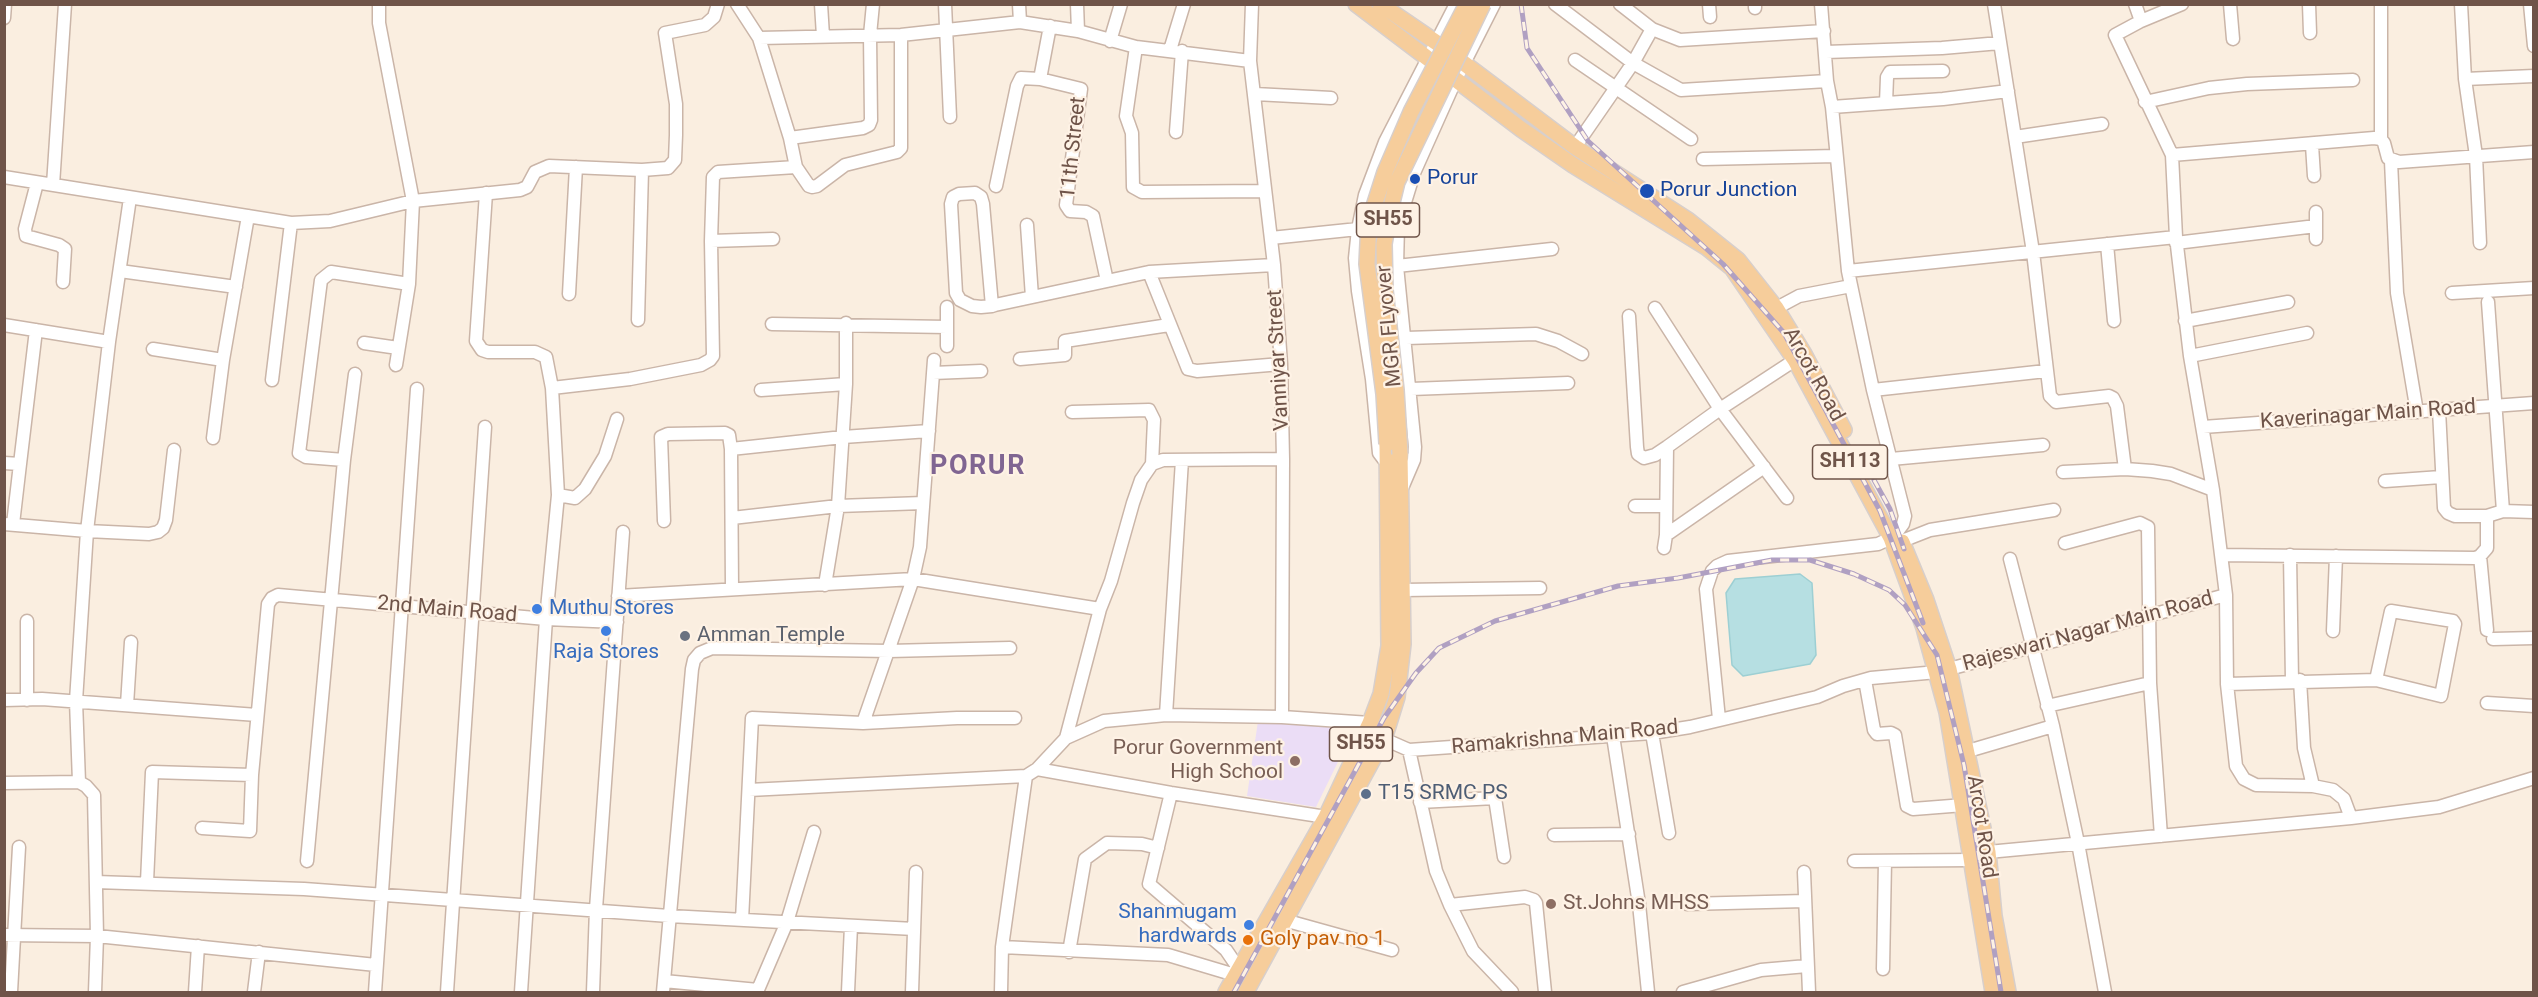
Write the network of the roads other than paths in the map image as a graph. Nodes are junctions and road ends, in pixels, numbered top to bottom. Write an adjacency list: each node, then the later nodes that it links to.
1 (5, 4): 31 (street)
2 (65, 4): 94 (street)
3 (379, 4): 99 (street)
4 (718, 4): 90 (street)
5 (737, 4): 43 (street)
6 (821, 4): 42 (street)
7 (873, 4): 40 (street)
8 (945, 4): 37 (street)
9 (1019, 4): 33 (street)
10 (1077, 4): 38 (street)
11 (1121, 4): 45 (street)
12 (1184, 4): 50 (street)
13 (1252, 4): 54 (street, Vanniyar Street)
14 (1356, 4): 52 (main road, SH113)
15 (1380, 4): 46 (main road, SH113)
16 (1456, 4): 46 (street)
17 (1467, 4): 195 (main road, MGR FLyover / SH55, bridge)
18 (1483, 4): 201 (main road, MGR FLyover / SH55, bridge)
19 (1494, 4): 55 (street)
20 (1555, 4): 56 (street)
21 (1620, 4): 35 (street)
22 (1821, 4): 36 (street)
23 (1994, 4): 47 (street)
24 (2135, 4): 32 (street)
25 (2182, 4): 32 (street)
26 (2230, 4): 44 (street)
27 (2309, 4): 39 (street)
28 (2381, 4): 78 (street)
29 (2461, 4): 61 (street)
30 (2530, 4): 48 (street)
31 (4, 18)
32 (2141, 21): 68 (street)
33 (1020, 22): 34 (street); 37 (street)
34 (1050, 26): 38 (street); 59 (street)
35 (1652, 29): 36 (street); 56 (street)
36 (1824, 30): 51 (street)
37 (946, 31): 41 (street); 71 (street)
38 (1078, 31): 45 (street)
39 (2310, 33)
40 (870, 35): 41 (street); 42 (street); 76 (street)
41 (901, 35): 89 (street)
42 (823, 36): 43 (street)
43 (759, 38): 76 (street)
44 (2233, 39)
45 (1110, 41): 49 (street)
46 (1437, 43): 52 (street); 55 (main road, SH113)
47 (2000, 43): 51 (street); 65 (street)
48 (2534, 46)
49 (1136, 47): 50 (street); 96 (street)
50 (1176, 51): 54 (street); 74 (street)
51 (1826, 52): 63 (street)
52 (1428, 57): 60 (main road, SH113); 72 (street)
53 (1575, 60): 64 (street)
54 (1250, 61): 66 (street, Vanniyar Street)
55 (1465, 63): 60 (street); 81 (main road, Arcot Road / SH113)
56 (1633, 63): 63 (street); 64 (street)
57 (1943, 71): 69 (street)
58 (2534, 76): 61 (street)
59 (1040, 79): 95 (street); 120 (street, 11th Street)
60 (1456, 79): 79 (street); 134 (main road, Arcot Road / SH113)
61 (2465, 79): 85 (street)
62 (2354, 80): 68 (street)
63 (1827, 81): 70 (street)
64 (1615, 89): 77 (street); 81 (street)
65 (2008, 91): 69 (street); 75 (street)
66 (1255, 94): 67 (street); 96 (street, Vanniyar Street)
67 (1331, 98)
68 (2145, 102): 83 (street)
69 (1886, 103): 70 (street)
70 (1832, 107): 84 (street)
71 (950, 117)
72 (1395, 122): 79 (street); 105 (street)
73 (2102, 124): 75 (street)
74 (1176, 132)
75 (2015, 137): 114 (street)
76 (790, 138): 89 (street)
77 (1691, 139)
78 (2381, 139): 80 (street); 87 (street)
79 (1429, 140): 116 (street)
80 (2312, 145): 83 (street); 91 (street)
81 (1575, 147): 134 (main road, Arcot Road / SH113)
82 (2534, 152): 85 (street)
83 (2172, 155): 109 (street)
84 (1836, 156): 86 (street); 118 (street)
85 (2476, 156): 87 (street); 111 (street)
86 (1703, 159)
87 (2391, 161): 177 (street)
88 (576, 167): 90 (street); 97 (street); 127 (street)
89 (796, 167): 110 (street)
90 (642, 170): 136 (street)
91 (2314, 176)
92 (4, 177): 93 (street)
93 (37, 183): 94 (street); 121 (street)
94 (53, 185): 98 (street)
95 (996, 186)
96 (1264, 191): 106 (street, Vanniyar Street)
97 (486, 193): 99 (street); 167 (street)
98 (130, 198): 101 (street); 117 (street)
99 (413, 201): 102 (street); 122 (street)
100 (2316, 212): 104 (street)
101 (248, 216): 102 (street); 124 (street)
102 (291, 223): 164 (street)
103 (1027, 225): 128 (street)
104 (2316, 226): 108 (street); 109 (street)
105 (1358, 229): 106 (street); 195 (street)
106 (1271, 238): 115 (street, Vanniyar Street)
107 (773, 239): 110 (street)
108 (2316, 239)
109 (2176, 240): 112 (street); 138 (street)
110 (711, 241): 167 (street)
111 (2480, 243)
112 (2107, 244): 114 (street); 137 (street)
113 (1552, 249): 116 (street)
114 (2033, 252): 118 (street); 161 (street)
115 (1274, 265): 119 (street); 158 (street, Vanniyar Street)
116 (1398, 266): 146 (street)
117 (120, 271): 124 (street); 147 (street)
118 (1848, 271): 123 (street)
119 (1149, 272): 120 (street); 142 (street)
120 (1107, 281): 128 (street)
121 (63, 282)
122 (409, 284): 150 (street); 190 (street)
123 (1851, 286): 134 (street); 171 (street)
124 (236, 287): 156 (street)
125 (2534, 288): 126 (street)
126 (2452, 293)
127 (569, 294)
128 (1032, 297): 131 (street)
129 (2288, 302): 138 (street)
130 (2488, 302): 173 (street)
131 (992, 306): 131 (street)
132 (947, 307): 143 (street)
133 (1656, 308): 174 (street)
134 (1771, 311): 154 (main road, Arcot Road / SH113)
135 (1629, 316): 185 (street)
136 (638, 320)
137 (2114, 321)
138 (2185, 321): 153 (street)
139 (772, 324): 140 (street)
140 (846, 324): 143 (street); 166 (street)
141 (4, 325): 144 (street)
142 (1169, 325): 155 (street); 158 (street)
143 (947, 327): 149 (street)
144 (36, 330): 147 (street); 193 (street)
145 (2307, 333): 153 (street)
146 (1406, 338): 152 (street); 169 (street)
147 (109, 342): 216 (street)
148 (364, 343): 150 (street)
149 (947, 346)
150 (398, 348): 159 (street)
151 (153, 349): 156 (street)
152 (1582, 354)
153 (2190, 356): 180 (street)
154 (1799, 357): 174 (street); 219 (main road, Arcot Road / SH113)
155 (1020, 359)
156 (223, 360): 183 (street)
157 (934, 360): 162 (street)
158 (1281, 364): 188 (street, Vanniyar Street)
159 (396, 365)
160 (981, 371): 162 (street)
161 (2046, 372): 171 (street); 197 (street)
162 (933, 373): 181 (street)
163 (356, 374): 190 (street)
164 (272, 380)
165 (1568, 383): 169 (street)
166 (846, 384): 170 (street); 182 (street)
167 (552, 388): 203 (street)
168 (417, 389): 235 (street)
169 (1411, 389): 201 (street)
170 (761, 390)
171 (1873, 390): 189 (street)
172 (2534, 403): 173 (street, Kaverinagar Main Road)
173 (2497, 406): 175 (street, Kaverinagar Main Road); 210 (street)
174 (1720, 409): 185 (street); 196 (street)
175 (2439, 410): 177 (street, Kaverinagar Main Road); 199 (street)
176 (1072, 412): 194 (street)
177 (2417, 412): 180 (street, Kaverinagar Main Road)
178 (617, 419): 203 (street)
179 (485, 427): 237 (street)
180 (2203, 427): 202 (street)
181 (929, 431): 182 (street); 205 (street)
182 (843, 437): 186 (street); 206 (street)
183 (213, 438)
184 (2043, 445): 189 (street)
185 (1667, 447): 208 (street)
186 (731, 449): 213 (street); 214 (street)
187 (174, 450): 216 (street)
188 (1283, 459): 191 (street); 263 (street, Vanniyar Street)
189 (1891, 459): 219 (street)
190 (344, 460): 234 (street)
191 (1182, 460): 194 (street); 262 (street)
192 (4, 463): 193 (street)
193 (20, 464): 215 (street)
194 (1152, 464): 236 (street)
195 (1388, 465): 267 (main road, SH55)
196 (1764, 467): 204 (street); 218 (street)
197 (2125, 469): 198 (street); 202 (street)
198 (2063, 472)
199 (2441, 477): 200 (street); 212 (street)
200 (2385, 481)
201 (1402, 488): 231 (main road, SH55)
202 (2213, 490): 222 (street)
203 (558, 495): 239 (street)
204 (1787, 498)
205 (923, 503): 206 (street); 227 (street)
206 (838, 506): 213 (street); 228 (street)
207 (1635, 506): 208 (street)
208 (1666, 506): 218 (street)
209 (2054, 510): 219 (street)
210 (2503, 511): 211 (street); 212 (street)
211 (2534, 512)
212 (2487, 516): 225 (street)
213 (732, 518): 229 (street)
214 (664, 522)
215 (9, 524): 216 (street)
216 (87, 531): 256 (street)
217 (623, 532): 233 (street)
218 (1666, 535): 221 (street)
219 (1897, 537): 248 (main road, Arcot Road / SH113); 265 (street)
220 (2065, 543): 238 (street)
221 (1664, 548)
222 (2221, 555): 223 (street); 232 (street)
223 (2290, 555): 224 (street); 251 (street)
224 (2336, 556): 225 (street); 242 (street)
225 (2480, 556): 243 (street)
226 (2010, 559): 245 (street)
227 (913, 579): 228 (street); 236 (street); 247 (street)
228 (825, 585): 229 (street)
229 (732, 588): 233 (street)
230 (1540, 588): 231 (street)
231 (1403, 590): 272 (main road, SH55)
232 (2226, 595): 238 (street, Rajeswari Nagar Main Road); 253 (street)
233 (618, 596): 241 (street)
234 (330, 601): 235 (street, 2nd Main Road); 261 (street, 2nd Main Road); 300 (street)
235 (401, 606): 237 (street, 2nd Main Road); 308 (street)
236 (1100, 609): 271 (street)
237 (474, 612): 239 (street, 2nd Main Road); 309 (street)
238 (2148, 616): 245 (street, Rajeswari Nagar Main Road); 252 (street)
239 (546, 619): 241 (street, 2nd Main Road); 313 (street)
240 (27, 621): 255 (street)
241 (617, 622): 314 (street)
242 (2333, 631)
243 (2534, 638)
244 (131, 642): 258 (street)
245 (2033, 647): 248 (street, Rajeswari Nagar Main Road); 259 (street)
246 (1010, 648): 247 (street)
247 (889, 651): 266 (street); 315 (street)
248 (1943, 671): 249 (street, Rajeswari Nagar Main Road); 274 (main road, Arcot Road / SH113); 285 (main road, Arcot Road / SH113)
249 (1864, 680): 265 (street, Ramakrishna Main Road); 285 (street)
250 (2376, 680): 250 (street); 251 (street)
251 (2296, 681): 253 (street); 281 (street)
252 (2150, 683): 259 (street); 293 (street)
253 (2227, 684): 281 (street)
254 (4, 700): 255 (street)
255 (27, 700): 256 (street)
256 (76, 701): 258 (street); 279 (street)
257 (2487, 703): 260 (street)
258 (127, 705): 261 (street)
259 (2047, 706): 268 (street)
260 (2534, 706)
261 (257, 715): 276 (street)
262 (1166, 715): 263 (street); 271 (street)
263 (1282, 717): 267 (street)
264 (1015, 718): 266 (street)
265 (1719, 719): 269 (street, Ramakrishna Main Road)
266 (862, 723): 282 (street)
267 (1370, 723): 286 (main road, SH55)
268 (2053, 726): 274 (street); 294 (street)
269 (1652, 732): 270 (street, Ramakrishna Main Road); 290 (street)
270 (1613, 736): 273 (street, Ramakrishna Main Road); 291 (street)
271 (1066, 738): 275 (street)
272 (1384, 739): 273 (street); 305 (main road, SH55)
273 (1409, 750): 284 (street)
274 (1968, 751): 297 (main road, Arcot Road / SH113)
275 (1037, 769): 277 (street); 283 (street)
276 (252, 775): 288 (street); 307 (street)
277 (1026, 776): 282 (street); 324 (street)
278 (2534, 778): 287 (street)
279 (79, 782): 280 (street); 306 (street)
280 (4, 783)
281 (2313, 786): 287 (street)
282 (749, 790): 316 (street)
283 (1171, 793): 286 (street); 296 (street)
284 (1420, 802): 298 (street); 312 (street)
285 (1964, 805): 299 (main road, Arcot Road / SH113)
286 (1326, 817): 305 (main road, SH55)
287 (2351, 818): 293 (street)
288 (202, 828)
289 (814, 832): 318 (street)
290 (1669, 833)
291 (1629, 834): 292 (street); 350 (street)
292 (1554, 835)
293 (2162, 836): 294 (street)
294 (2078, 843): 297 (street); 355 (street)
295 (19, 847): 321 (street)
296 (1158, 848): 327 (street); 331 (street)
297 (1988, 852): 354 (main road, Arcot Road / SH113)
298 (1504, 857)
299 (1972, 860): 302 (street); 353 (main road, Arcot Road / SH113)
300 (307, 861)
301 (1854, 861): 302 (street)
302 (1885, 861): 330 (street)
303 (916, 872): 320 (street)
304 (1804, 872): 310 (street)
305 (1298, 879): 317 (main road, SH55); 331 (main road, SH55)
306 (96, 882): 307 (street); 322 (street)
307 (147, 882): 308 (street)
308 (381, 894): 309 (street); 328 (street)
309 (454, 901): 313 (street); 340 (street)
310 (1805, 901): 311 (street); 329 (street)
311 (1687, 904)
312 (1450, 905): 348 (street); 349 (street)
313 (528, 906): 314 (street); 341 (street)
314 (596, 909): 315 (street); 342 (street)
315 (669, 916): 316 (street); 332 (street)
316 (742, 920): 318 (street)
317 (1284, 920): 325 (street); 347 (main road, SH55)
318 (787, 922): 319 (street); 334 (street)
319 (851, 926): 320 (street); 343 (street)
320 (914, 929): 344 (street)
321 (10, 935): 322 (street); 335 (street)
322 (97, 936): 323 (street); 336 (street)
323 (198, 946): 326 (street); 337 (street)
324 (1002, 947): 327 (street); 345 (street)
325 (1392, 950)
326 (259, 952): 328 (street); 338 (street)
327 (1069, 952): 331 (street)
328 (376, 965): 339 (street)
329 (1807, 966): 333 (street); 352 (street)
330 (1882, 969)
331 (1237, 972): 346 (main road, SH55)
332 (663, 987): 334 (street)
333 (1712, 988): 351 (street)
334 (757, 991)
335 (11, 993)
336 (95, 993)
337 (195, 993)
338 (254, 993)
339 (375, 993)
340 (447, 993)
341 (521, 993)
342 (593, 993)
343 (848, 993)
344 (912, 993)
345 (1001, 993)
346 (1226, 993)
347 (1246, 993)
348 (1512, 993)
349 (1545, 993)
350 (1648, 993)
351 (1683, 993)
352 (1809, 993)
353 (1993, 993)
354 (2008, 993)
355 (2105, 993)

